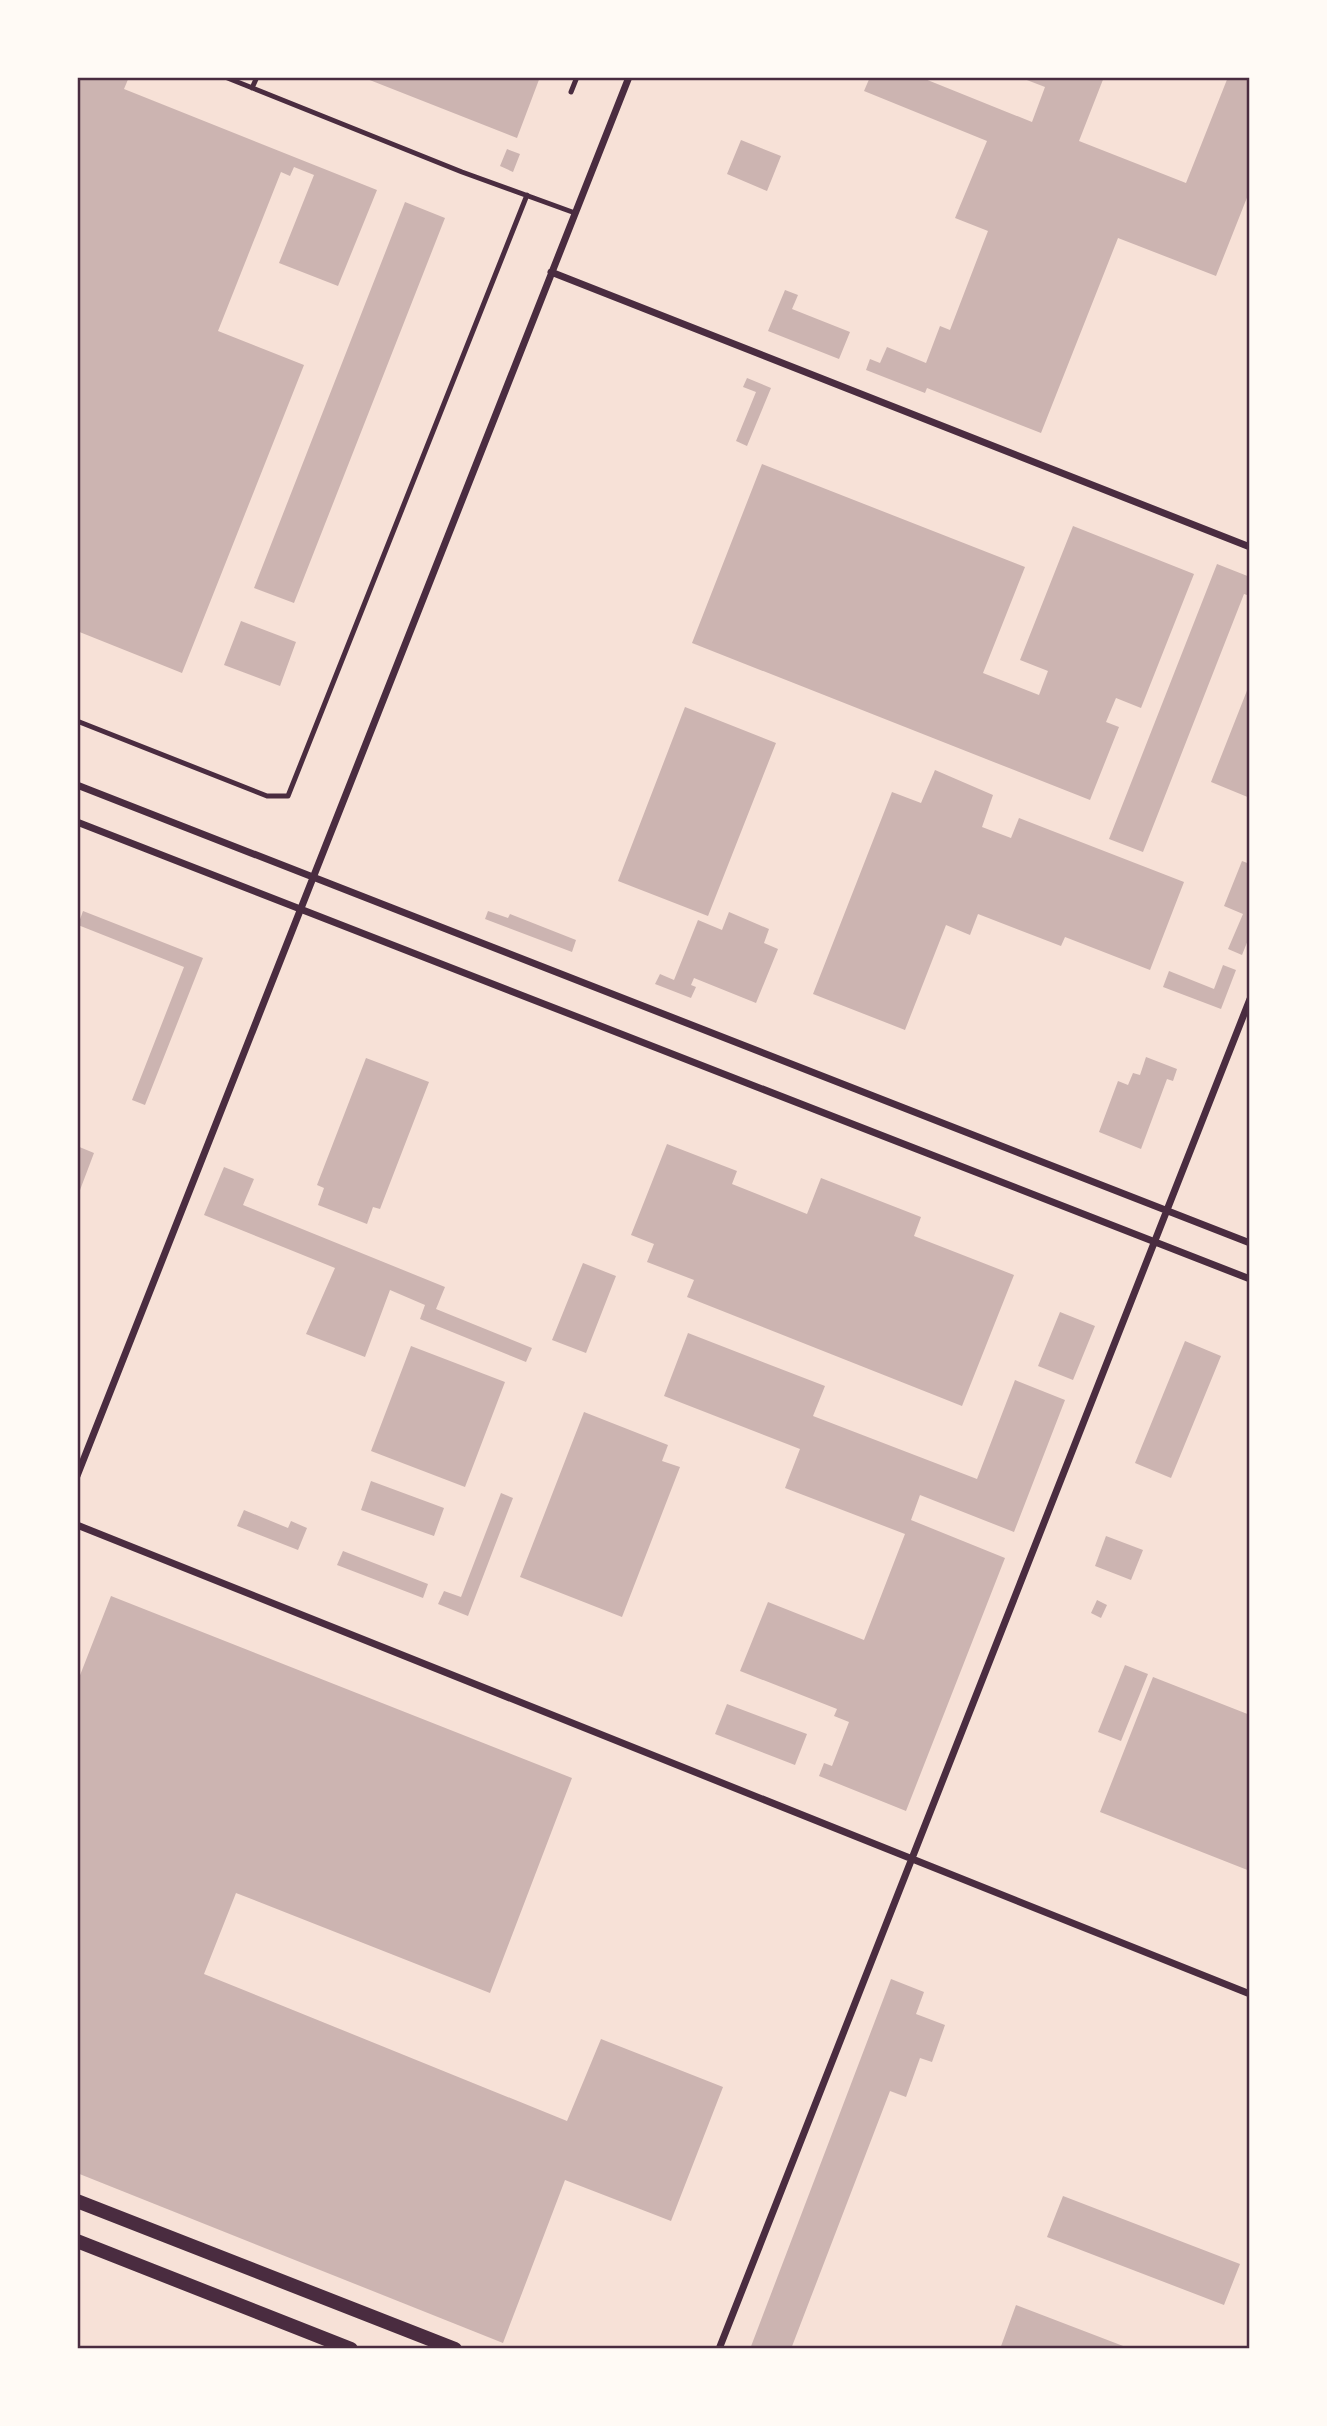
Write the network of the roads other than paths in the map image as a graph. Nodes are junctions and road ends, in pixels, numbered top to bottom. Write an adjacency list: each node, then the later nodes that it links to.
1 (225, 77): 5 (lane)
2 (257, 77): 5 (lane)
3 (578, 77): 6 (lane)
4 (629, 77): 8 (street)
5 (252, 88): 7 (lane)
6 (571, 92)
7 (527, 195): 8 (lane); 11 (lane)
8 (575, 213): 9 (street)
9 (551, 272): 10 (street); 14 (street)
10 (1250, 547)
11 (77, 721)
12 (77, 785): 14 (street)
13 (77, 822): 15 (street)
14 (312, 874): 15 (street); 17 (street)
15 (299, 907): 18 (street); 21 (street)
16 (1250, 999): 17 (street)
17 (1167, 1211): 18 (street); 19 (street)
18 (1155, 1242): 20 (street); 23 (street)
19 (1250, 1243)
20 (1250, 1279)
21 (77, 1476)
22 (77, 1525): 23 (street)
23 (911, 1858): 24 (street); 29 (street)
24 (1250, 1994)
25 (77, 2201): 28 (main road)
26 (77, 2241): 27 (main road)
27 (351, 2349)
28 (455, 2349)
29 (719, 2349)

